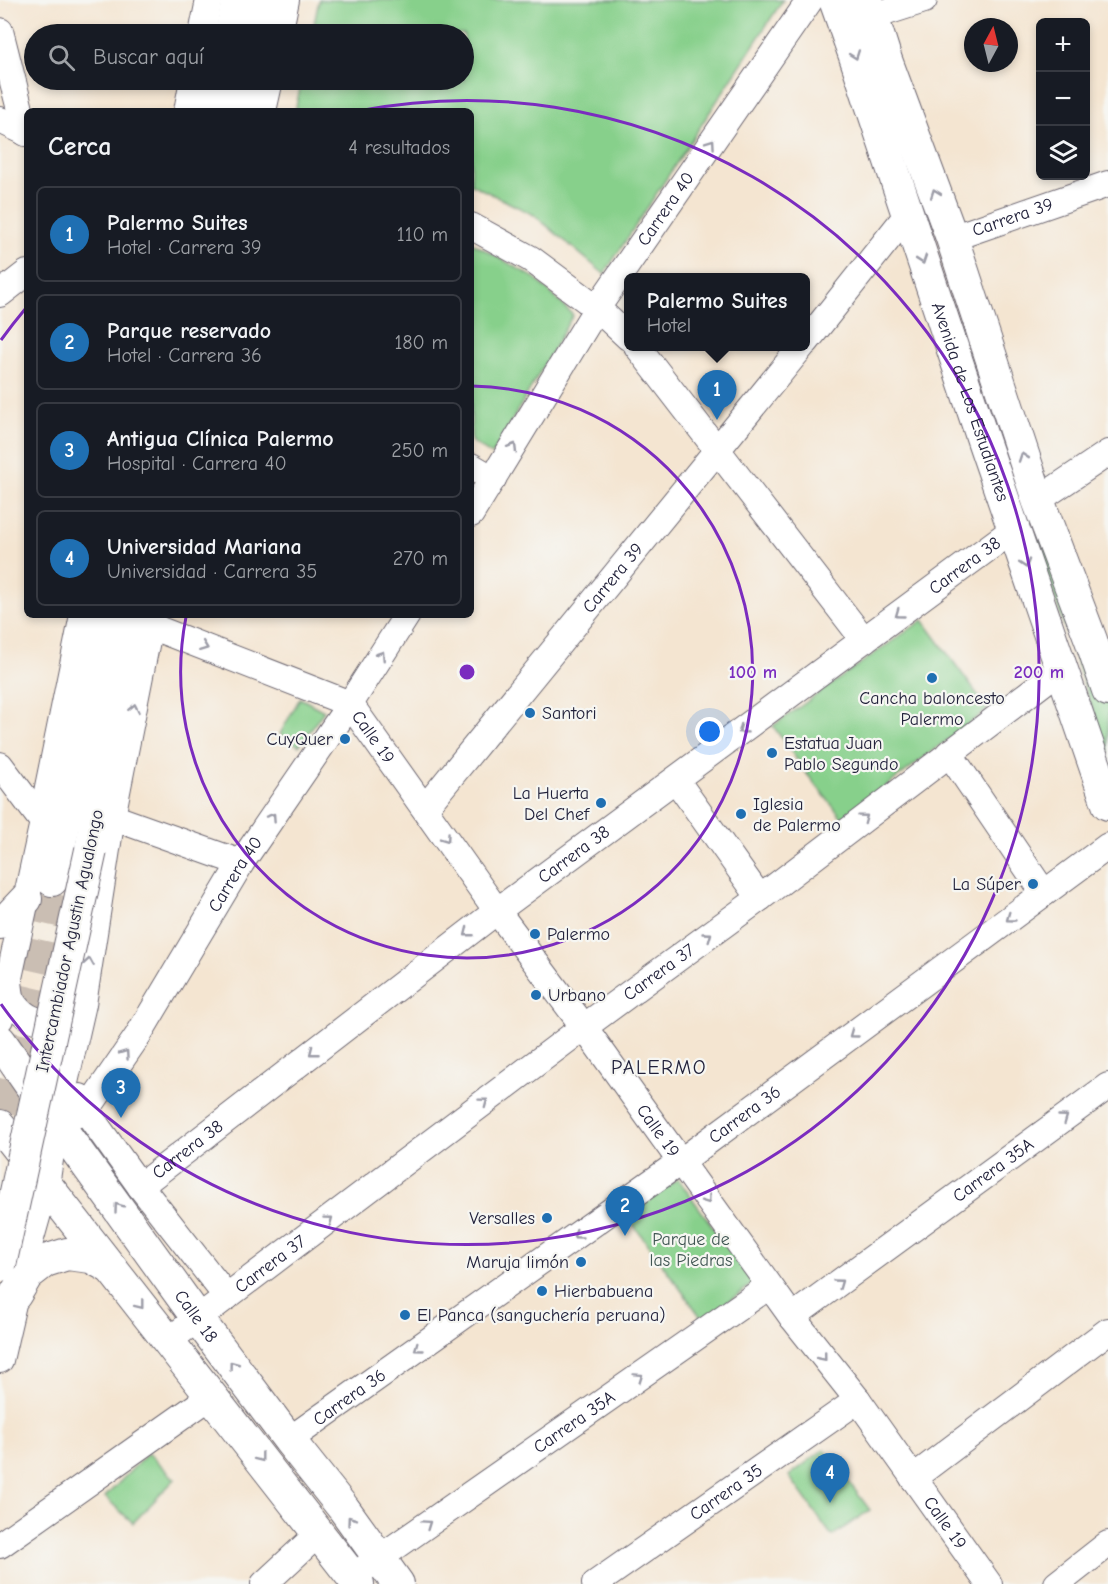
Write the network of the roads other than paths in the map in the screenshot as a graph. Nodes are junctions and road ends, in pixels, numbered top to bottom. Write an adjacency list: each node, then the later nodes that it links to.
1 (209, 0): 9 (street)
2 (238, 0): 10 (main road)
3 (266, 0): 11 (main road)
4 (286, 0): 12 (street)
5 (810, 0): 31 (street, Carrera 40, one-way to 5)
6 (835, 0): 26 (main road, Avenida de Los Estudiantes, one-way to 26)
7 (924, 0): 8 (street)
8 (869, 9): 28 (main road, Avenida de Los Estudiantes, one-way to 8)
9 (204, 24)
10 (233, 24)
11 (260, 24)
12 (281, 24)
13 (1, 39): 23 (street)
14 (192, 90): 18 (street)
15 (220, 90): 19 (main road)
16 (246, 90): 20 (main road)
17 (268, 90): 21 (street)
18 (188, 108)
19 (216, 108)
20 (242, 108)
21 (264, 108)
22 (0, 120): 24 (street)
23 (24, 125)
24 (24, 132)
25 (1108, 184): 28 (street, Carrera 39)
26 (908, 215): 33 (street); 37 (main road, Avenida de Los Estudiantes, one-way to 37)
27 (474, 228): 31 (street)
28 (952, 238): 36 (main road, Avenida de Los Estudiantes)
29 (24, 275): 30 (street)
30 (0, 294)
31 (597, 308): 32 (street); 41 (street, Carrera 40, one-way to 31)
32 (624, 333)
33 (810, 337)
34 (641, 351): 38 (street)
35 (797, 351): 38 (street, Carrera 39)
36 (1012, 426): 37 (main road); 42 (main road, Avenida de Los Estudiantes, one-way to 36)
37 (982, 440): 44 (main road, Avenida de Los Estudiantes)
38 (718, 450): 50 (street); 58 (street, Carrera 39)
39 (1108, 453): 42 (street)
40 (474, 468): 41 (street)
41 (493, 479): 43 (street, Carrera 40)
42 (1038, 500): 49 (main road, Avenida de Los Estudiantes)
43 (474, 509)
44 (1014, 529): 50 (street, Carrera 38, one-way to 50); 51 (main road, Avenida de Los Estudiantes, one-way to 51)
45 (82, 618): 60 (street)
46 (107, 618): 63 (main road, Intercambiador Agustin Agualongo)
47 (405, 618): 53 (street, Carrera 40, one-way to 47)
48 (144, 619): 53 (street, Calle 19, one-way to 53); 59 (street, one-way to 48); 83 (main road, Intercambiador Agustin Agualongo, bridge)
49 (1099, 634): 52 (main road, Avenida de Los Estudiantes)
50 (864, 640): 56 (street, Carrera 38, one-way to 56)
51 (1061, 669): 54 (street, Carrera 37); 57 (main road, Avenida de Los Estudiantes)
52 (1108, 690)
53 (350, 704): 58 (street, Calle 19); 62 (street, Carrera 40, one-way to 53)
54 (949, 753): 64 (street); 65 (street, Carrera 37, one-way to 54)
55 (0, 765): 60 (street)
56 (675, 780): 65 (street); 67 (street, Carrera 38)
57 (1108, 804)
58 (425, 808): 67 (street, Calle 19, one-way to 67)
59 (112, 816): 62 (street); 70 (street, one-way to 59)
60 (43, 822): 66 (street)
61 (1108, 846): 64 (street, Carrera 36)
62 (241, 863): 76 (street, Carrera 40, one-way to 62)
63 (52, 880)
64 (1044, 893): 79 (street, Carrera 36, one-way to 79)
65 (760, 898): 72 (street, Carrera 37, one-way to 65)
66 (26, 899): 68 (main road); 69 (street)
67 (497, 911): 72 (street, Calle 19); 81 (street, Carrera 38, one-way to 81)
68 (0, 923)
69 (9, 982): 70 (street); 71 (street)
70 (83, 1004): 74 (street)
71 (0, 1019)
72 (584, 1027): 79 (street, Calle 19); 87 (street, Carrera 37, one-way to 72)
73 (0, 1041): 77 (main road, Calle 18)
74 (68, 1070): 76 (street); 77 (street)
75 (1108, 1086): 88 (street, Carrera 35A, one-way to 75)
76 (86, 1111): 77 (street); 81 (street)
77 (56, 1122): 80 (street); 89 (main road, Calle 18, one-way to 77)
78 (0, 1126): 80 (main road, Calle 18)
79 (680, 1162): 85 (street, Calle 19, one-way to 85); 95 (street, Carrera 36, one-way to 95)
80 (46, 1185): 84 (main road, Calle 18); 86 (street)
81 (140, 1186): 87 (street)
82 (0, 1207): 83 (main road)
83 (3, 1253)
84 (111, 1268): 86 (main road); 91 (main road, Calle 18, one-way to 91)
85 (769, 1286): 88 (street, Calle 19); 100 (street, Carrera 35A, one-way to 85)
86 (15, 1295): 92 (street)
87 (227, 1297): 89 (street, Carrera 37)
88 (792, 1317): 94 (street, Calle 19, one-way to 94)
89 (198, 1318): 91 (street, Carrera 37); 95 (main road, Calle 18, one-way to 89)
90 (1108, 1331): 96 (street)
91 (168, 1341): 93 (main road, Calle 18)
92 (0, 1360)
93 (211, 1396): 97 (main road, Calle 18, one-way to 97); 99 (street)
94 (858, 1401): 96 (street, Calle 19); 104 (street, Carrera 35)
95 (289, 1440): 100 (main road, Calle 18, one-way to 95)
96 (913, 1478): 105 (street, Calle 19)
97 (319, 1533): 101 (main road, Calle 18); 102 (street)
98 (1108, 1544): 106 (street)
99 (0, 1545)
100 (379, 1558): 101 (street, Carrera 35A); 103 (main road, Calle 18)
101 (356, 1580)
102 (264, 1584)
103 (398, 1584)
104 (595, 1584)
105 (989, 1584)
106 (1057, 1584)

